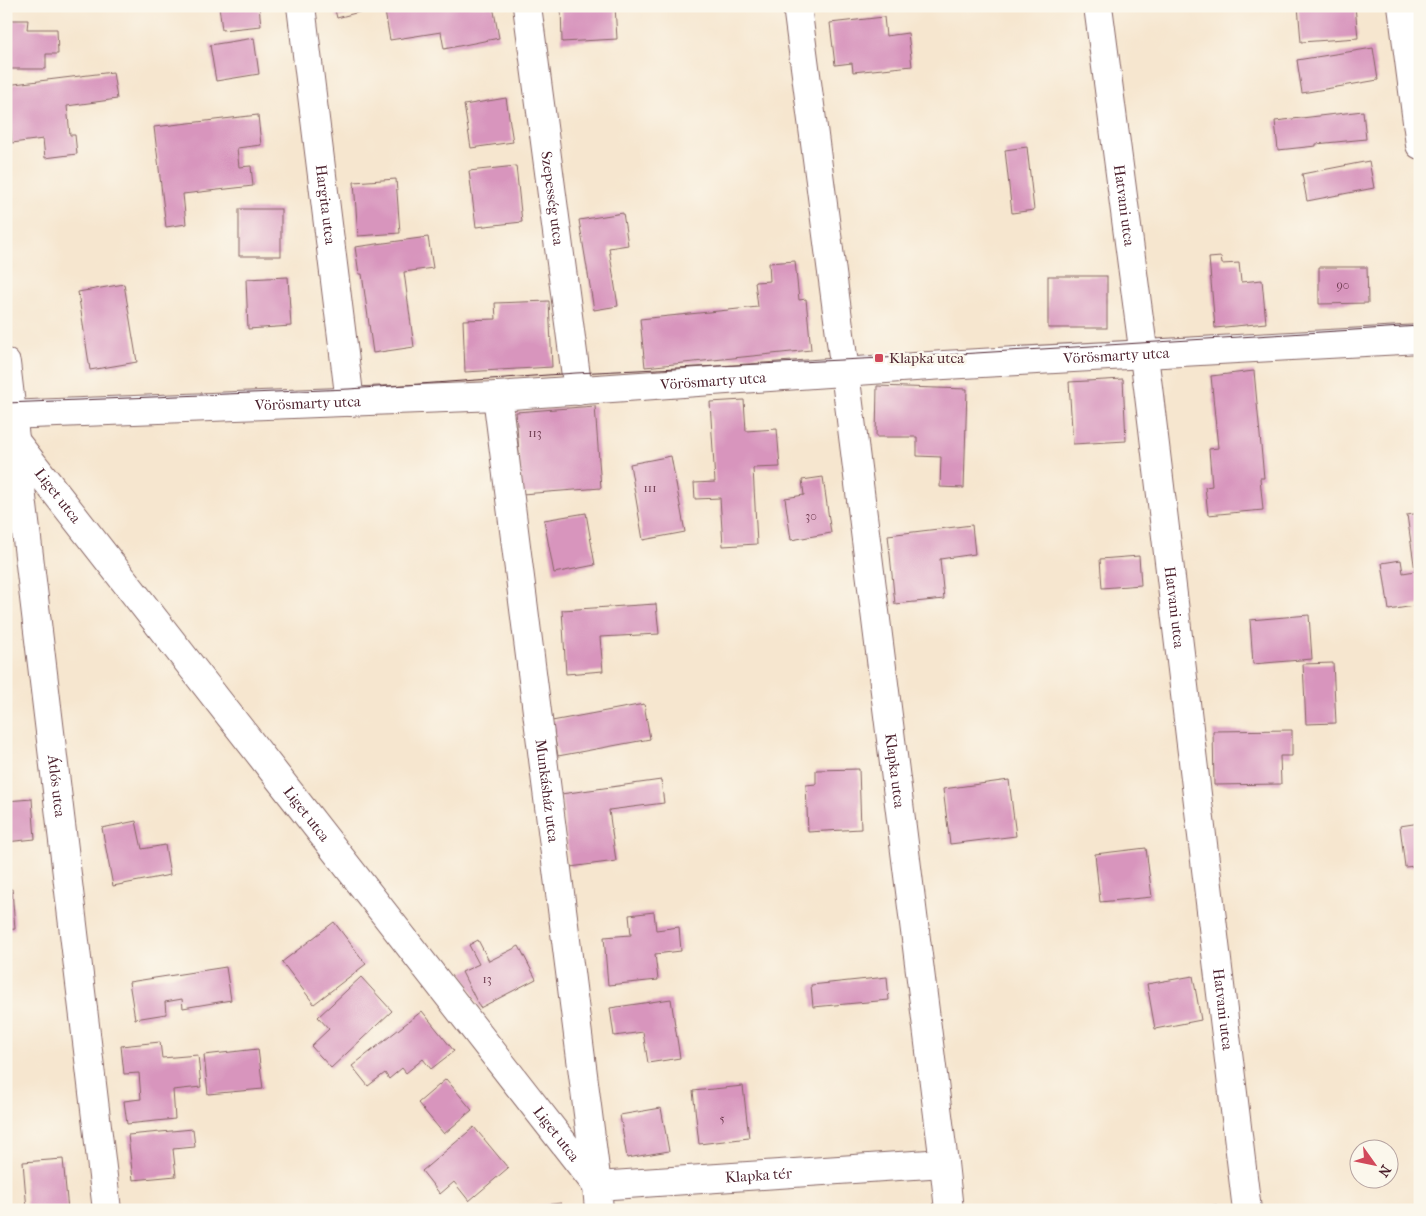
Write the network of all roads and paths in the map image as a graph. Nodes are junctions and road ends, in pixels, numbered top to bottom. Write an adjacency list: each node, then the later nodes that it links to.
1 (301, 6): 13 (street, Hargita utca)
2 (527, 6): 11 (street, Szepesség utca)
3 (797, 6): 10 (street, Klapka utca)
4 (1098, 6): 8 (street, Hatvani utca)
5 (1402, 6): 6 (street)
6 (1420, 145)
7 (1420, 339): 8 (street, Vörösmarty utca)
8 (1143, 355): 10 (street, Vörösmarty utca); 20 (street, Hatvani utca)
9 (6, 363): 14 (street, Átlós utca)
10 (845, 372): 11 (street, Vörösmarty utca); 16 (street, Klapka utca)
11 (578, 391): 12 (street, Vörösmarty utca)
12 (497, 396): 13 (street, Vörösmarty utca); 17 (street, Munkásház utca)
13 (350, 402): 14 (street, Vörösmarty utca)
14 (9, 415): 15 (street, Átlós utca)
15 (16, 442): 17 (street, Liget utca); 18 (street, Átlós utca)
16 (944, 1163): 17 (street, Klapka tér); 19 (street, Klapka utca)
17 (598, 1198)
18 (108, 1210)
19 (949, 1210)
20 (1247, 1210)

